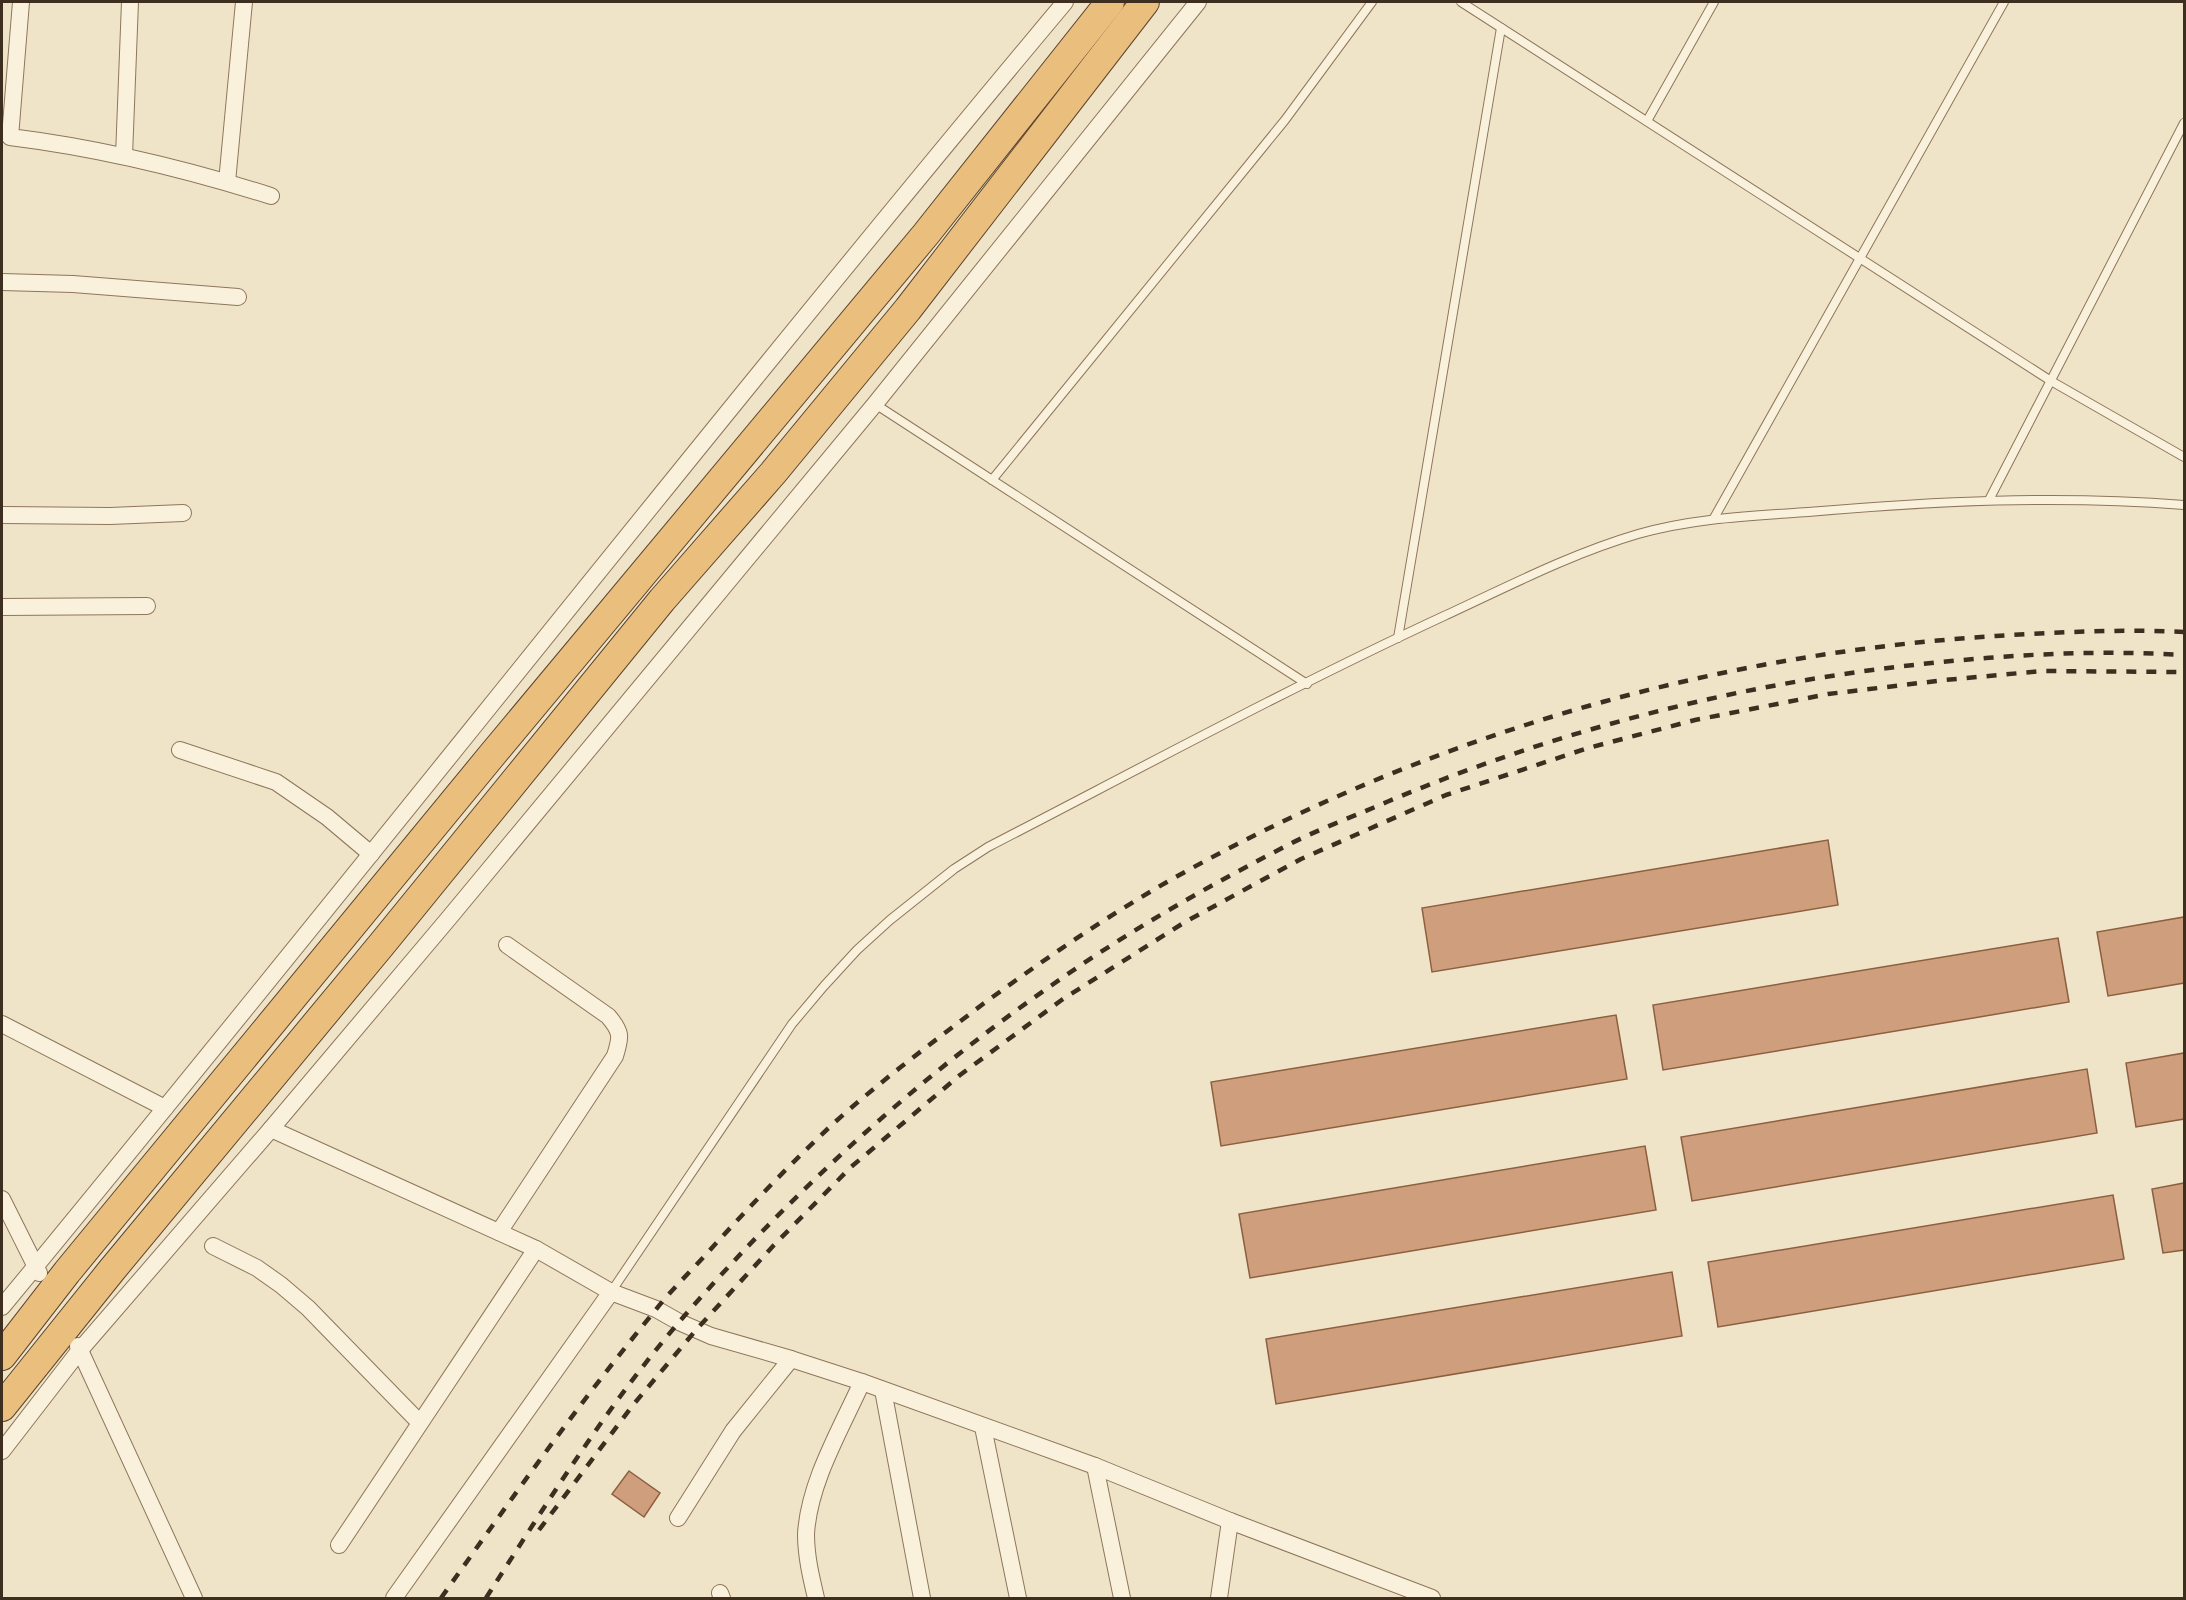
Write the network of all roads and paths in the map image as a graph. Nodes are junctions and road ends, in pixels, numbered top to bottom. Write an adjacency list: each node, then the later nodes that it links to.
1 (21, 2): 16 (street)
2 (124, 2): 3 (street)
3 (130, 2): 17 (street)
4 (244, 2): 18 (street)
5 (1065, 2): 37 (street)
6 (1110, 2): 50 (highway)
7 (1145, 2): 54 (highway)
8 (1197, 2): 24 (street)
9 (1372, 2): 26 (lane)
10 (1461, 2): 13 (lane)
11 (1714, 2): 14 (lane)
12 (2004, 2): 20 (lane)
13 (1501, 28): 14 (lane); 34 (lane)
14 (1647, 121): 20 (lane)
15 (2184, 123): 23 (lane)
16 (6, 137): 17 (street)
17 (124, 156): 18 (street)
18 (227, 182): 19 (street)
19 (271, 196)
20 (1860, 259): 23 (lane); 31 (lane)
21 (2, 282): 22 (street)
22 (238, 297)
23 (2051, 381): 25 (lane); 27 (lane)
24 (875, 404): 26 (lane); 41 (street)
25 (2184, 457)
26 (992, 480): 35 (lane)
27 (1989, 500): 28 (lane); 31 (lane)
28 (2184, 505)
29 (183, 513): 30 (street)
30 (2, 514)
31 (1714, 518): 34 (lane)
32 (147, 606): 33 (street)
33 (2, 607)
34 (1398, 638): 35 (lane)
35 (1307, 684): 47 (lane)
36 (180, 750): 37 (street)
37 (371, 854): 40 (street)
38 (507, 945): 43 (street)
39 (2, 1024): 40 (street)
40 (165, 1108): 46 (street)
41 (271, 1129): 43 (street); 49 (street)
42 (2, 1199): 46 (street)
43 (500, 1232): 45 (street)
44 (213, 1246): 55 (street)
45 (536, 1249): 47 (street); 55 (street)
46 (37, 1270): 48 (street)
47 (611, 1292): 51 (street); 63 (street)
48 (2, 1307)
49 (79, 1348): 57 (street); 62 (street)
50 (2, 1356)
51 (791, 1359): 52 (street); 59 (street)
52 (862, 1382): 53 (street); 64 (street)
53 (883, 1390): 56 (street); 65 (street)
54 (2, 1407)
55 (420, 1423): 61 (street)
56 (983, 1427): 58 (street); 66 (street)
57 (2, 1451)
58 (1095, 1466): 60 (street); 67 (street)
59 (678, 1518)
60 (1230, 1521): 68 (street); 69 (street)
61 (339, 1545)
62 (194, 1599)
63 (394, 1599)
64 (816, 1599)
65 (922, 1599)
66 (1018, 1599)
67 (1122, 1599)
68 (1219, 1599)
69 (1432, 1599)

